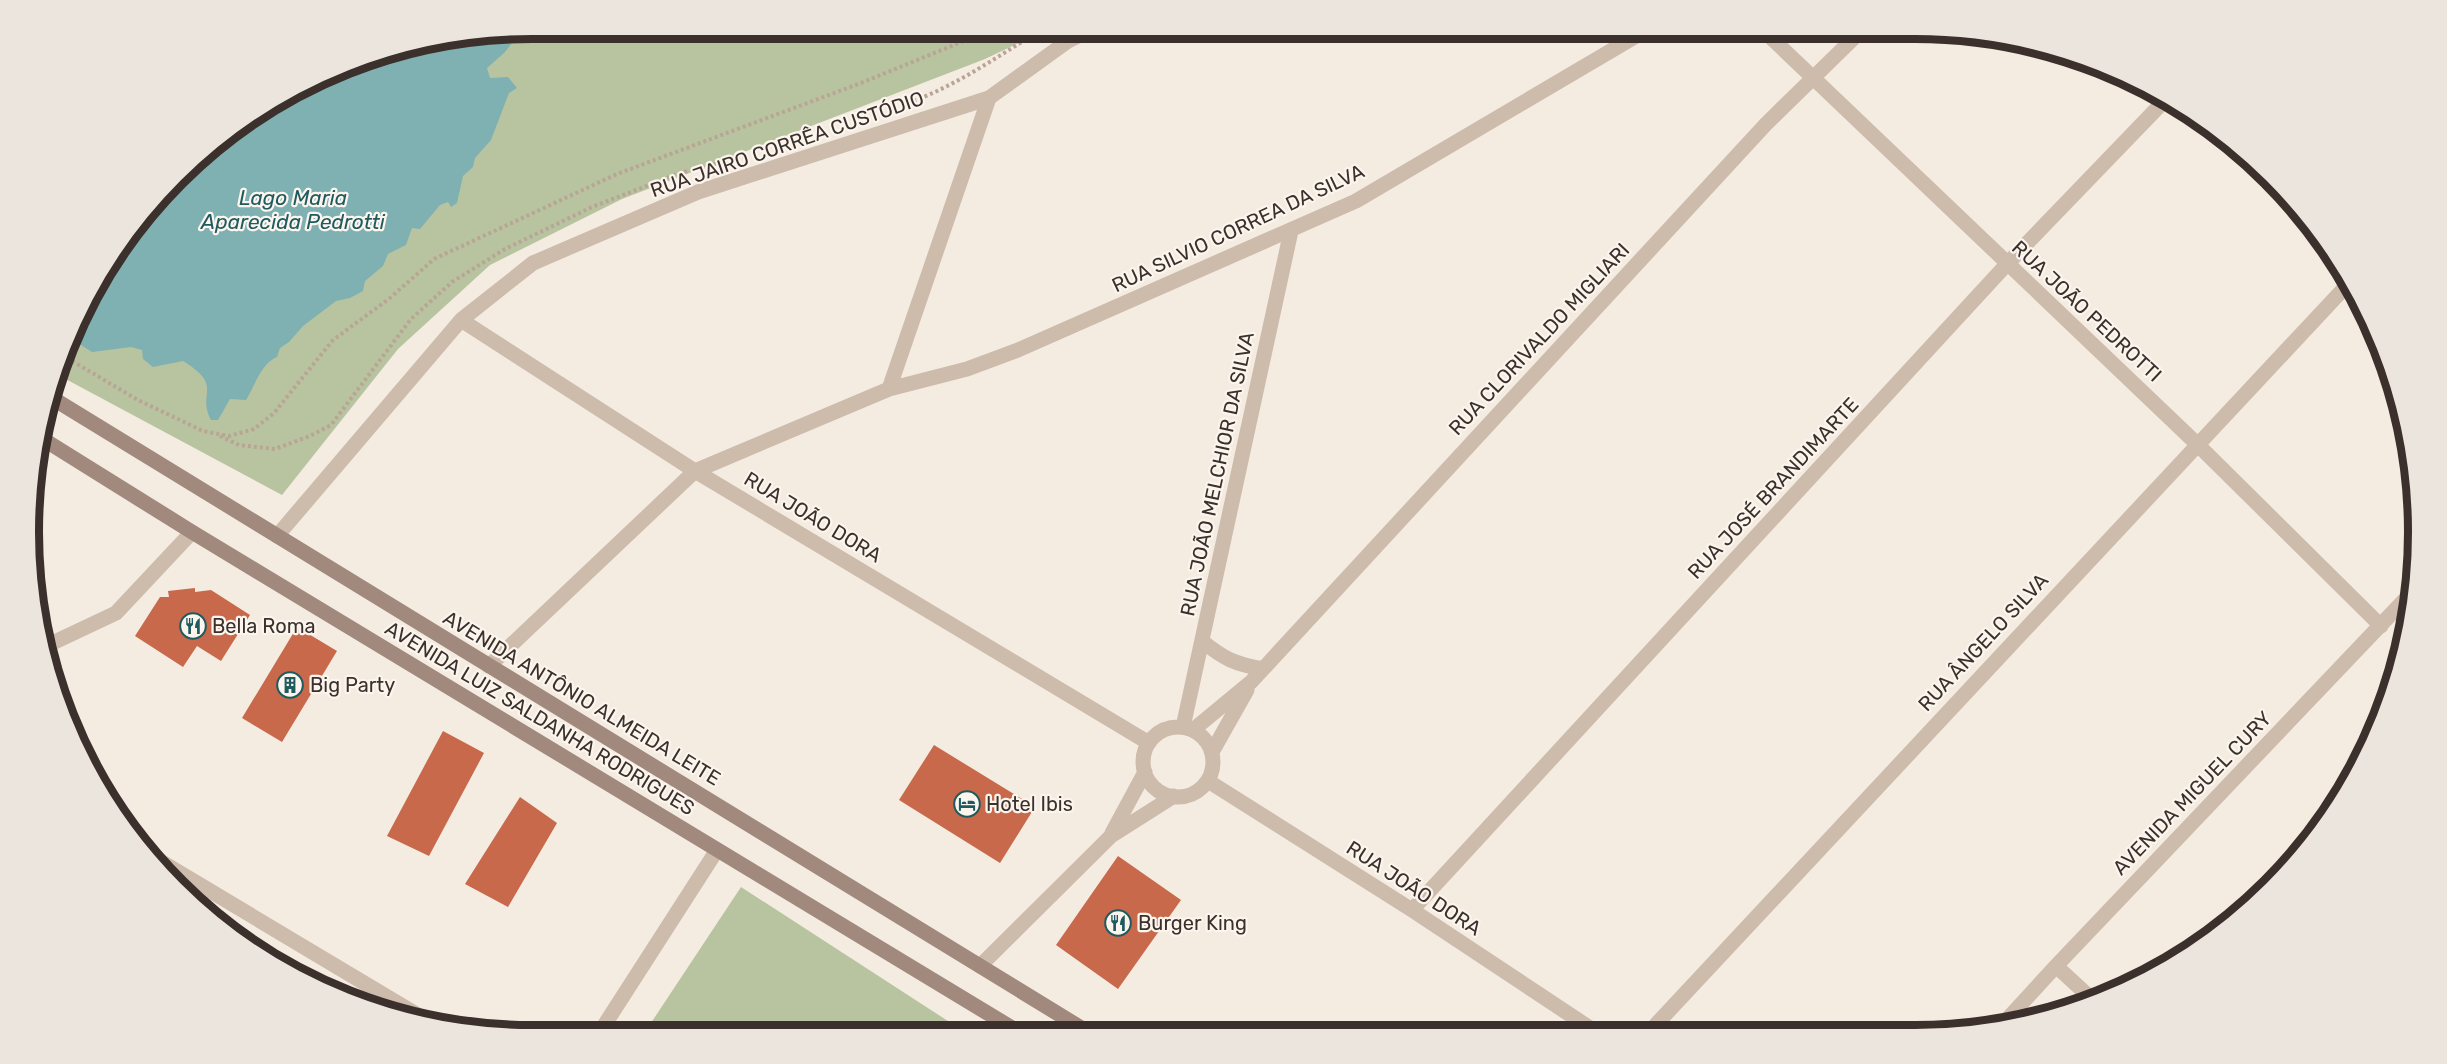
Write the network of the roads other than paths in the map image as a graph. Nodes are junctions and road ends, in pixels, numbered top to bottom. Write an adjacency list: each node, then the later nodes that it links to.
1 (1072, 39): 6 (street, RUA JAIRO CORRÊA CUSTÓDIO)
2 (1629, 39): 8 (street, RUA SILVIO CORREA DA SILVA)
3 (1773, 39): 5 (street, RUA JOÃO PEDROTTI)
4 (1852, 39): 5 (street, RUA CLORIVALDO MIGLIARI)
5 (1813, 79): 9 (street, RUA JOÃO PEDROTTI); 24 (street, RUA CLORIVALDO MIGLIARI)
6 (989, 98): 11 (street, RUA JAIRO CORRÊA CUSTÓDIO); 12 (street)
7 (2161, 104): 9 (street, RUA JOSÉ BRANDIMARTE)
8 (1291, 231): 12 (street, RUA SILVIO CORREA DA SILVA); 21 (street, RUA JOÃO MELCHIOR DA SILVA)
9 (2007, 264): 15 (street, RUA JOÃO PEDROTTI); 35 (street, RUA JOSÉ BRANDIMARTE)
10 (2344, 289): 15 (street, RUA ÂNGELO SILVA)
11 (461, 320): 16 (street, RUA JOÃO DORA); 18 (street, RUA JAIRO CORRÊA CUSTÓDIO)
12 (889, 389): 16 (street, RUA SILVIO CORREA DA SILVA)
13 (57, 401): 18 (main road, AVENIDA ANTÔNIO ALMEIDA LEITE)
14 (47, 442): 17 (main road, AVENIDA LUIZ SALDANHA RODRIGUES)
15 (2197, 444): 20 (street, RUA JOÃO PEDROTTI); 45 (street, RUA ÂNGELO SILVA)
16 (695, 471): 23 (street, RUA SILVIO CORREA DA SILVA); 27 (street, RUA JOÃO DORA)
17 (192, 532): 22 (street); 33 (main road, AVENIDA LUIZ SALDANHA RODRIGUES)
18 (277, 536): 23 (main road, AVENIDA ANTÔNIO ALMEIDA LEITE)
19 (2403, 602): 20 (street, AVENIDA MIGUEL CURY)
20 (2381, 626): 37 (street, AVENIDA MIGUEL CURY)
21 (1202, 641): 24 (street); 26 (street, RUA JOÃO MELCHIOR DA SILVA)
22 (52, 644)
23 (489, 666): 36 (main road, AVENIDA ANTÔNIO ALMEIDA LEITE)
24 (1263, 669): 25 (street, RUA CLORIVALDO MIGLIARI)
25 (1251, 682): 26 (street, RUA CLORIVALDO MIGLIARI); 28 (street, RUA CLORIVALDO MIGLIARI)
26 (1188, 728): 27 (street); 28 (street)
27 (1149, 743): 29 (street)
28 (1212, 752): 30 (street)
29 (1145, 772): 31 (street); 32 (street)
30 (1208, 781): 31 (street); 35 (street, RUA JOÃO DORA)
31 (1174, 796): 32 (street)
32 (1111, 836): 36 (street)
33 (717, 850): 41 (street); 42 (main road, AVENIDA LUIZ SALDANHA RODRIGUES)
34 (170, 867): 39 (street)
35 (1412, 910): 44 (street, RUA JOÃO DORA)
36 (980, 966): 43 (main road, AVENIDA ANTÔNIO ALMEIDA LEITE)
37 (2056, 966): 38 (street); 40 (street, AVENIDA MIGUEL CURY)
38 (2086, 994)
39 (406, 1008)
40 (2010, 1016)
41 (604, 1025)
42 (1008, 1025)
43 (1076, 1025)
44 (1585, 1025)
45 (1656, 1025)

